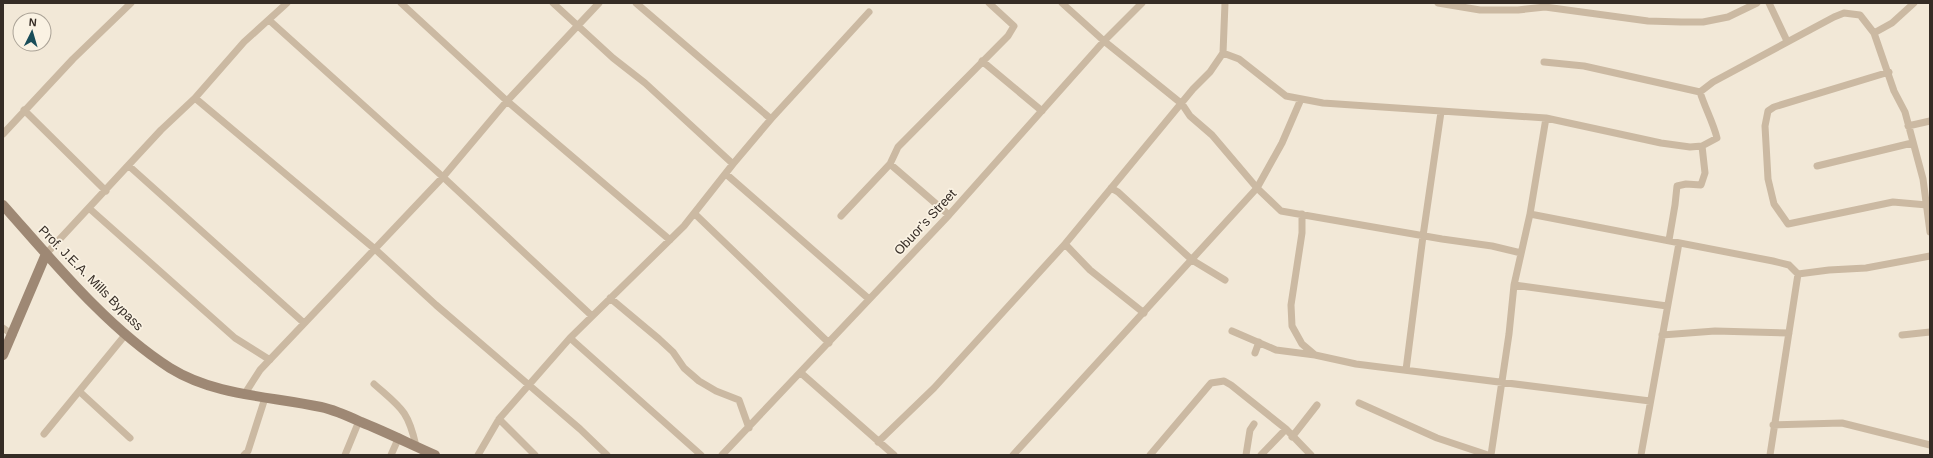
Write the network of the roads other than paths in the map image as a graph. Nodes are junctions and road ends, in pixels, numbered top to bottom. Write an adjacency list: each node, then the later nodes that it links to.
1 (132, 3): 31 (street)
2 (287, 3): 17 (street)
3 (401, 3): 29 (street)
4 (553, 3): 18 (street)
5 (599, 3): 18 (street)
6 (636, 3): 35 (street)
7 (989, 3): 23 (street)
8 (1062, 3): 20 (street)
9 (1142, 3): 20 (street, Obuor’s Street)
10 (1226, 3): 22 (street)
11 (1438, 3): 15 (street)
12 (1757, 3): 15 (street)
13 (1769, 3): 21 (street)
14 (1914, 3): 19 (street)
15 (1456, 4)
16 (869, 12): 35 (street)
17 (269, 20): 27 (street); 46 (street)
18 (578, 26): 29 (street); 41 (street)
19 (1874, 33): 21 (street); 25 (street)
20 (1104, 41): 30 (street); 32 (street, Obuor’s Street)
21 (1788, 41): 26 (street)
22 (1223, 53): 28 (street); 30 (street)
23 (982, 61): 32 (street); 42 (street)
24 (1544, 62): 26 (street)
25 (1888, 72): 37 (street); 51 (street)
26 (1700, 92): 40 (street)
27 (195, 98): 43 (street); 64 (street)
28 (1301, 99): 33 (street); 48 (street)
29 (507, 101): 46 (street); 60 (street)
30 (1182, 104): 47 (street); 48 (street)
31 (24, 110): 38 (street); 49 (street)
32 (1042, 112): 54 (street, Obuor’s Street)
33 (1441, 112): 34 (street); 59 (street)
34 (1546, 118): 40 (street); 56 (street)
35 (771, 119): 41 (street)
36 (1930, 121): 37 (street)
37 (1908, 126): 39 (street)
38 (3, 134)
39 (1912, 143): 44 (street); 51 (street)
40 (1702, 146): 61 (street)
41 (732, 164): 45 (street)
42 (890, 164): 54 (street); 57 (street)
43 (129, 166): 49 (street); 77 (street)
44 (1817, 166)
45 (726, 174): 53 (street); 73 (street)
46 (443, 177): 64 (street); 76 (street)
47 (1111, 188): 63 (street); 68 (street)
48 (1257, 188): 55 (street); 68 (street)
49 (106, 191): 52 (street)
50 (3, 205): 66 (street, Prof. J.E.A. Mills Bypass)
51 (1927, 206): 58 (street)
52 (90, 208): 66 (street); 92 (street)
53 (695, 214): 60 (street); 88 (street)
54 (949, 214): 73 (street, Obuor’s Street)
55 (1302, 214): 59 (street); 91 (street)
56 (1530, 214): 61 (street); 65 (street)
57 (841, 216)
58 (1930, 232)
59 (1423, 236): 65 (street); 93 (street)
60 (670, 240): 72 (street)
61 (1668, 240): 62 (street)
62 (1679, 242): 69 (street); 74 (street)
63 (1065, 244): 75 (street); 114 (street)
64 (376, 250): 77 (street); 97 (street)
65 (1521, 253): 71 (street)
66 (46, 254): 82 (street, Prof. J.E.A. Mills Bypass); 83 (street)
67 (1930, 256): 69 (street)
68 (1192, 260): 70 (street); 75 (street)
69 (1798, 274): 81 (street)
70 (1225, 280)
71 (1514, 286): 74 (street); 95 (street)
72 (610, 298): 76 (street); 108 (street)
73 (869, 300): 88 (street, Obuor’s Street)
74 (1667, 306): 84 (street)
75 (1144, 313): 127 (street)
76 (592, 316): 86 (street)
77 (304, 323): 92 (street)
78 (3, 328): 83 (street)
79 (1232, 331): 87 (street)
80 (1930, 332): 85 (street)
81 (1789, 333): 84 (street); 107 (street)
82 (126, 334): 98 (street); 99 (street, Prof. J.E.A. Mills Bypass)
83 (12, 335): 90 (street)
84 (1662, 335): 101 (street)
85 (1902, 335)
86 (570, 338): 97 (street); 124 (street)
87 (1259, 342): 89 (street); 91 (street)
88 (829, 343): 94 (street, Obuor’s Street)
89 (1255, 353)
90 (3, 355)
91 (1315, 355): 93 (street)
92 (270, 360): 99 (street)
93 (1406, 370): 95 (street)
94 (801, 373): 108 (street, Obuor’s Street); 114 (street)
95 (1501, 383): 101 (street); 133 (street)
96 (374, 384): 116 (street)
97 (529, 385): 104 (street); 123 (street)
98 (80, 392): 110 (street); 112 (street)
99 (244, 395): 100 (street, Prof. J.E.A. Mills Bypass)
100 (265, 398): 105 (street, Prof. J.E.A. Mills Bypass); 117 (street)
101 (1650, 401): 134 (street)
102 (1359, 403): 132 (street)
103 (1317, 405): 111 (street)
104 (499, 419): 121 (street); 122 (street)
105 (359, 421): 113 (street, Prof. J.E.A. Mills Bypass); 118 (street)
106 (1254, 424): 129 (street)
107 (1773, 426): 115 (street); 135 (street)
108 (749, 428): 125 (street, Obuor’s Street)
109 (1286, 429): 111 (street); 128 (street); 130 (street)
110 (44, 434)
111 (1292, 437): 131 (street)
112 (130, 438)
113 (399, 438): 116 (street, Prof. J.E.A. Mills Bypass); 119 (street)
114 (878, 442): 126 (street)
115 (1930, 445)
116 (416, 446): 120 (street, Prof. J.E.A. Mills Bypass)
117 (244, 455)
118 (345, 455)
119 (391, 455)
120 (435, 455)
121 (478, 455)
122 (535, 455)
123 (607, 455)
124 (701, 455)
125 (722, 455)
126 (894, 455)
127 (1013, 455)
128 (1150, 455)
129 (1246, 455)
130 (1261, 455)
131 (1311, 455)
132 (1488, 455)
133 (1491, 455)
134 (1641, 455)
135 (1770, 455)

